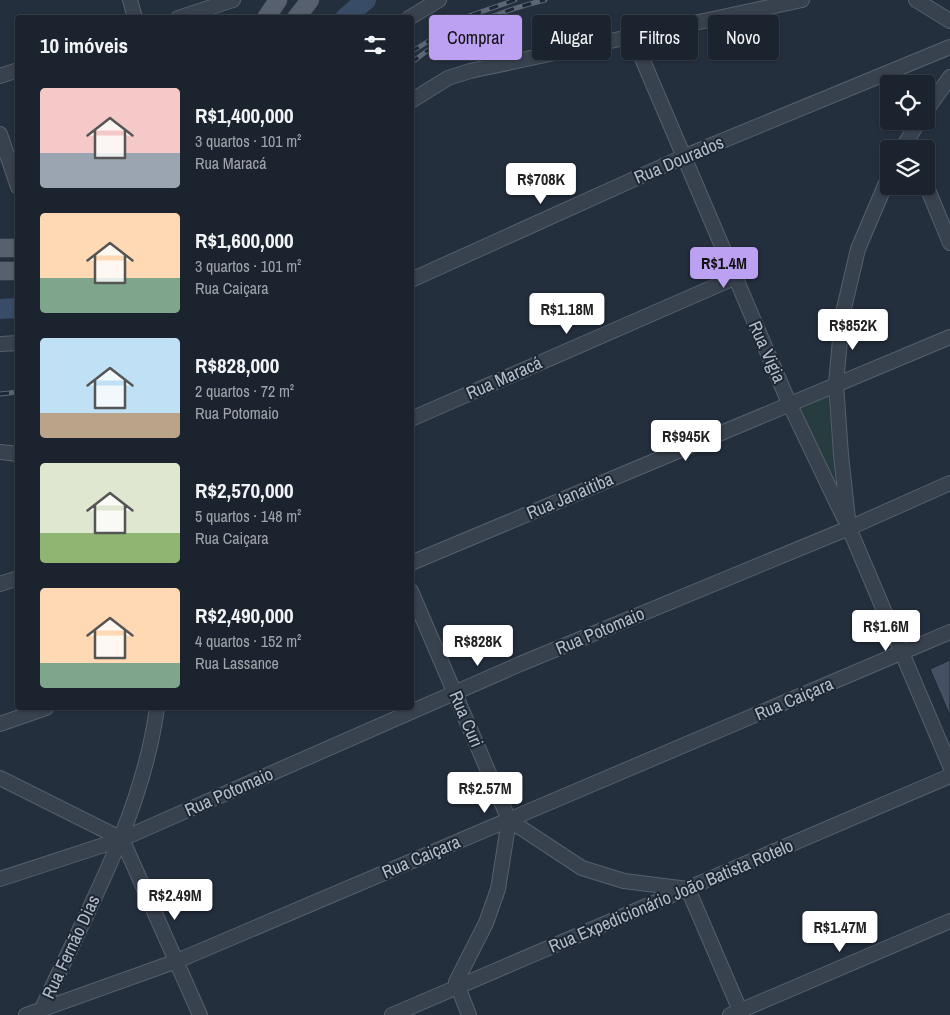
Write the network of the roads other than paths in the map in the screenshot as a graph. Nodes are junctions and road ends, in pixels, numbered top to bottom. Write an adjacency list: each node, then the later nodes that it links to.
1 (130, 0): 8 (street)
2 (233, 0): 9 (street)
3 (278, 0): 10 (main road)
4 (310, 0): 11 (main road)
5 (439, 0): 12 (street)
6 (802, 0): 14 (street)
7 (916, 0): 13 (street)
8 (135, 15)
9 (187, 15)
10 (268, 15)
11 (298, 15)
12 (414, 15)
13 (950, 21)
14 (698, 22)
15 (621, 38): 21 (street)
16 (950, 47): 24 (street, Rua Dourados)
17 (642, 60): 24 (street, Rua Vigia)
18 (15, 71): 19 (street)
19 (0, 76)
20 (950, 77): 22 (street)
21 (414, 98)
22 (935, 98)
23 (0, 134): 25 (street)
24 (683, 157): 33 (street, Rua Vigia); 34 (street, Rua Dourados)
25 (15, 177)
26 (881, 195): 38 (street)
27 (930, 195): 28 (street)
28 (950, 243)
29 (0, 248): 30 (main road)
30 (15, 248)
31 (15, 270): 32 (main road)
32 (0, 271)
33 (734, 278): 39 (street, Rua Vigia); 40 (street, Rua Maracá)
34 (414, 279)
35 (950, 337): 38 (street, Rua Janaitiba)
36 (0, 344): 37 (street)
37 (15, 344)
38 (836, 384): 39 (street, Rua Janaitiba); 44 (street)
39 (789, 402): 44 (street, Rua Vigia); 45 (street, Rua Janaitiba)
40 (414, 418)
41 (0, 452): 42 (street)
42 (15, 454)
43 (950, 483): 44 (street, Rua Potomaio)
44 (849, 528): 50 (street, Rua Vigia); 51 (street, Rua Potomaio)
45 (414, 562)
46 (15, 579): 47 (street)
47 (0, 584)
48 (414, 598): 51 (street, Rua Curi)
49 (950, 632): 50 (street, Rua Caiçara)
50 (902, 653): 55 (street, Rua Vigia); 58 (street, Rua Caiçara)
51 (456, 693): 58 (street, Rua Curi); 59 (street, Rua Potomaio)
52 (40, 710): 54 (street)
53 (157, 710): 59 (street, Rua Fernão Dias)
54 (0, 724)
55 (950, 766)
56 (950, 776): 61 (street, Rua Expedicionário João Batista Rotelo)
57 (0, 778): 59 (street)
58 (509, 820): 61 (street); 63 (street, Rua Caiçara); 64 (street)
59 (122, 839): 60 (street, Rua Potomaio); 63 (street); 65 (street, Rua Fernão Dias)
60 (0, 879)
61 (688, 889): 64 (street, Rua Expedicionário João Batista Rotelo); 66 (street)
62 (950, 921): 66 (street)
63 (177, 961): 65 (street, Rua Caiçara); 68 (street)
64 (457, 987): 69 (street, Rua Expedicionário João Batista Rotelo); 70 (street)
65 (40, 1013): 67 (street, Rua Caiçara)
66 (738, 1014)
67 (26, 1015)
68 (200, 1015)
69 (392, 1015)
70 (469, 1015)

